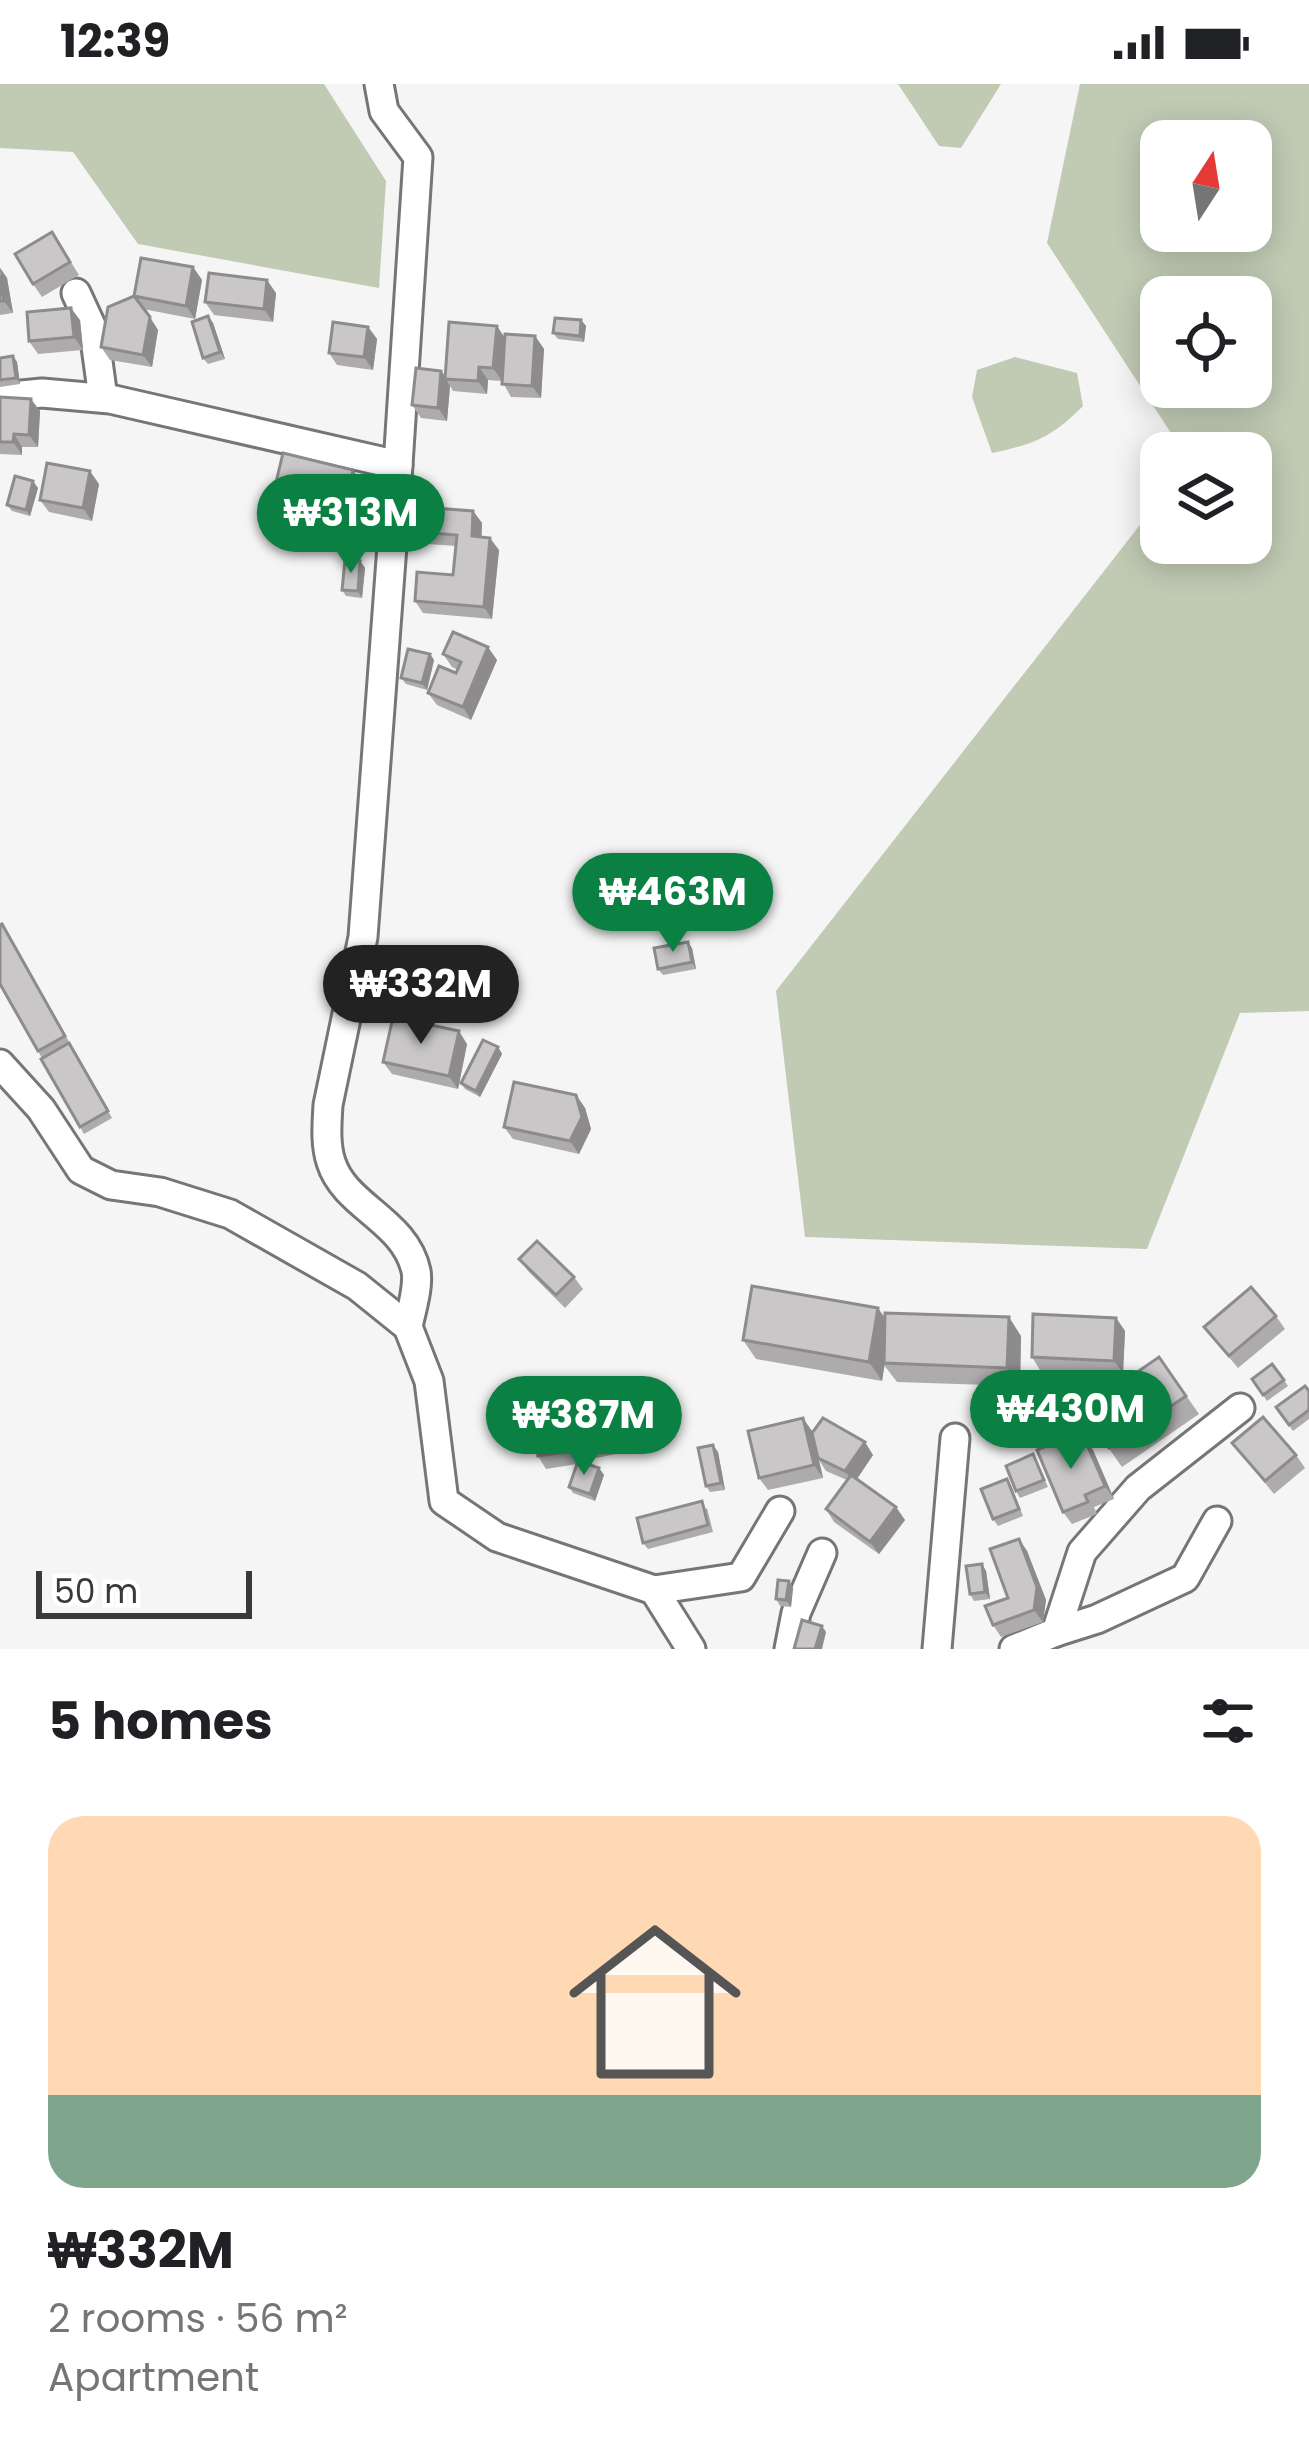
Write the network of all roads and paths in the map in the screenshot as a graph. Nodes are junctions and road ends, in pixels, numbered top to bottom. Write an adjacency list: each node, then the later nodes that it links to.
1 (379, 84): 5 (street)
2 (76, 293): 4 (street)
3 (0, 397): 4 (street)
4 (104, 398): 5 (street)
5 (398, 465): 7 (street)
6 (0, 1064): 7 (street)
7 (408, 1327): 13 (street)
8 (1240, 1408): 14 (street)
9 (955, 1438): 17 (street)
10 (780, 1511): 13 (street)
11 (1217, 1520): 14 (street)
12 (822, 1553): 16 (street)
13 (654, 1590): 15 (street)
14 (1056, 1632): 18 (street)
15 (691, 1649)
16 (789, 1649)
17 (938, 1649)
18 (1014, 1649)

